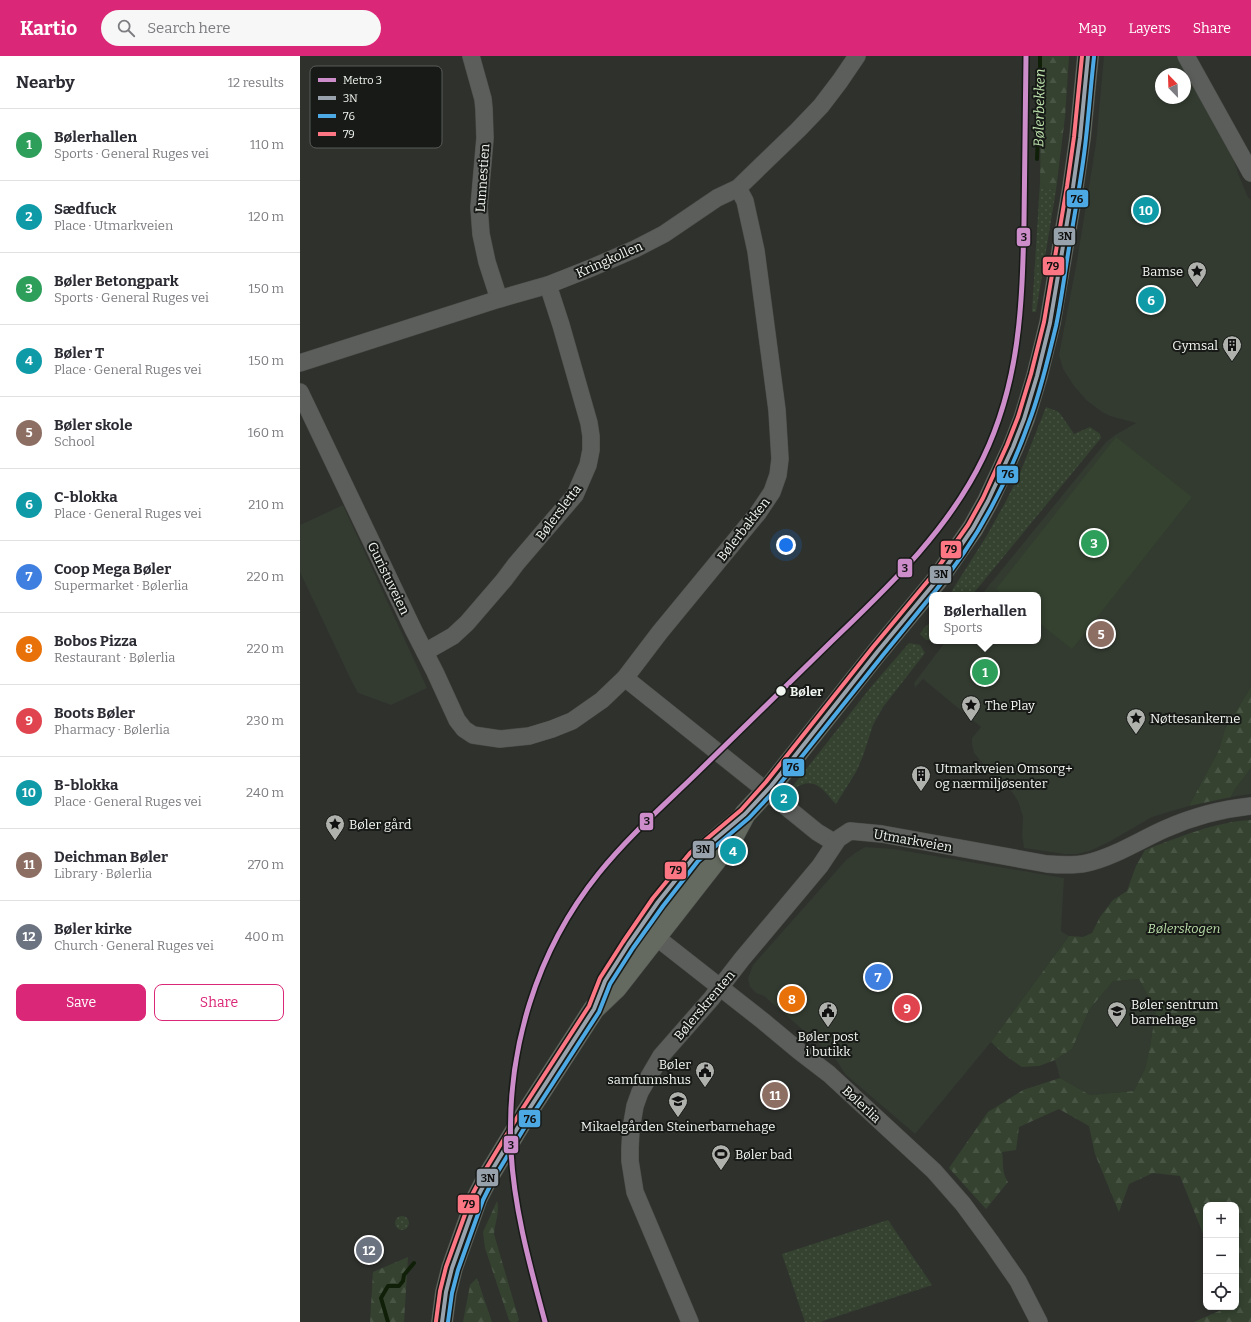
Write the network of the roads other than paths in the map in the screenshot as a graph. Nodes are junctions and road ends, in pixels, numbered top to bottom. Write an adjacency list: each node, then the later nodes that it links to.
1 (471, 56): 8 (street, Lunnestien)
2 (857, 56): 6 (street, Kringkollen)
3 (1088, 56): 16 (main road)
4 (1186, 56): 5 (street)
5 (1251, 173)
6 (738, 188): 7 (street, Kringkollen); 12 (street, Bølerbakken)
7 (548, 285): 8 (street, Kringkollen); 11 (street, Bølersletta)
8 (499, 299): 9 (street, Kringkollen)
9 (300, 363)
10 (300, 392): 11 (street, Guristuveien)
11 (425, 652): 13 (street, Guristuveien)
12 (625, 678): 13 (street, Bølerbakken); 15 (street, bridge)
13 (500, 739)
14 (1251, 806): 15 (street, Utmarkveien)
15 (835, 843): 17 (street, Bølerskrenten)
16 (649, 931): 17 (street, Bølerlia); 18 (main road)
17 (720, 987): 19 (street, Bølerskrenten); 20 (street, Bølerlia)
18 (442, 1322)
19 (690, 1322)
20 (1039, 1322)

